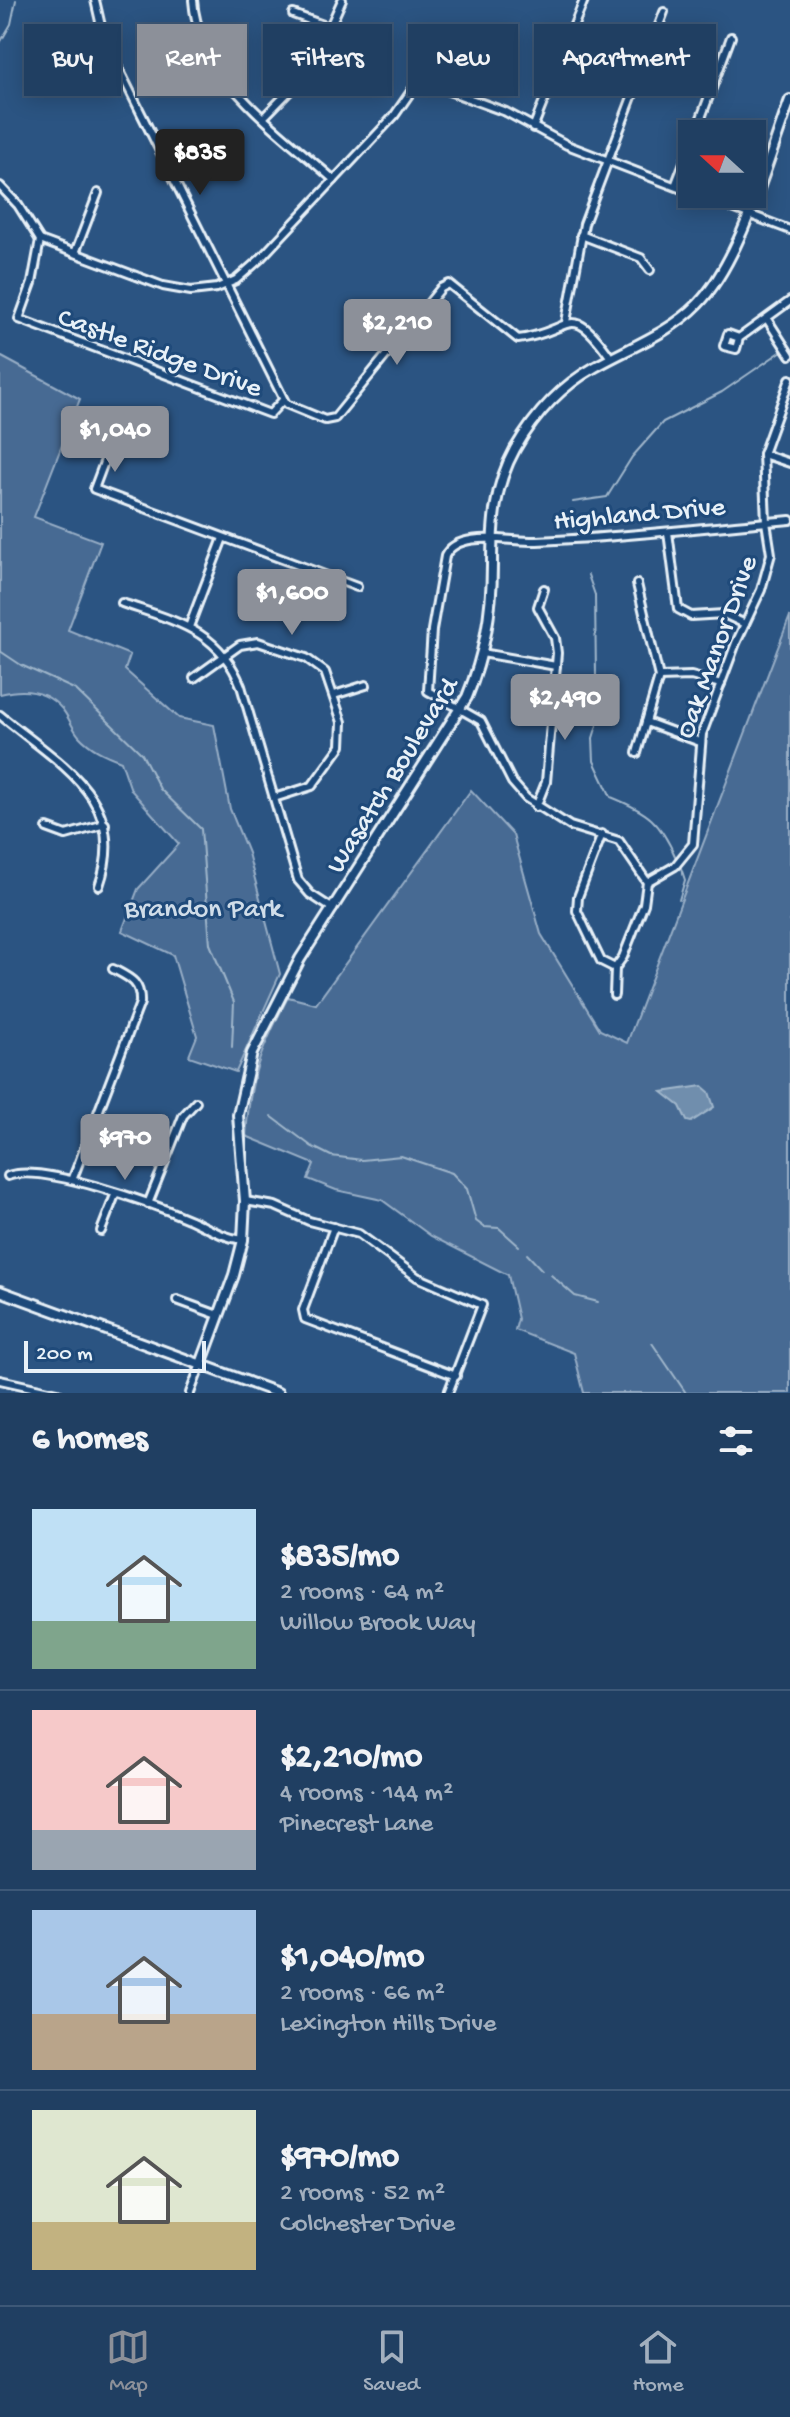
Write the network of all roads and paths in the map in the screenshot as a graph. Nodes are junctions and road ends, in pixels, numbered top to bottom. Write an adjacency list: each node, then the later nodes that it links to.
1 (95, 0): 7 (street)
2 (193, 0): 14 (street)
3 (342, 0): 9 (street)
4 (584, 0): 16 (street)
5 (664, 12): 17 (street)
6 (293, 14): 8 (street)
7 (101, 24)
8 (320, 24)
9 (333, 24)
10 (731, 37): 15 (street)
11 (121, 73): 31 (street)
12 (285, 96): 14 (street)
13 (790, 100): 25 (main road, Wasatch Boulevard)
14 (265, 116): 19 (street)
15 (700, 120)
16 (533, 128): 17 (street); 19 (street)
17 (607, 160): 21 (street); 27 (street)
18 (678, 178): 21 (street)
19 (334, 180): 31 (street)
20 (0, 186): 28 (street)
21 (675, 186): 22 (street)
22 (678, 187)
23 (98, 193): 29 (street)
24 (734, 208): 25 (street)
25 (747, 213): 26 (street); 37 (main road, Wasatch Boulevard)
26 (790, 230)
27 (581, 235): 30 (street); 34 (street)
28 (40, 240): 29 (street); 40 (street, Castle Ridge Drive)
29 (75, 253): 31 (street)
30 (650, 270)
31 (226, 284): 40 (street)
32 (790, 301): 33 (street)
33 (767, 319): 35 (street); 36 (street)
34 (566, 322): 37 (street); 40 (street)
35 (739, 338)
36 (790, 355)
37 (611, 358): 48 (main road, Wasatch Boulevard)
38 (790, 379): 39 (street, Oak Manor Drive)
39 (788, 392): 42 (street, Oak Manor Drive)
40 (283, 400)
41 (109, 449): 47 (street)
42 (763, 454): 43 (street); 45 (street, Oak Manor Drive)
43 (790, 463)
44 (790, 520): 45 (street, Highland Drive)
45 (766, 522): 46 (street, Highland Drive); 53 (street, Oak Manor Drive)
46 (668, 532): 48 (street, Highland Drive); 53 (street)
47 (223, 538): 50 (street); 54 (street)
48 (490, 541): 55 (main road, Wasatch Boulevard); 63 (street, Highland Drive)
49 (637, 584): 58 (street)
50 (357, 587)
51 (544, 589): 57 (street)
52 (122, 603): 54 (street)
53 (745, 624): 60 (street, Oak Manor Drive)
54 (189, 627): 56 (street)
55 (482, 653): 57 (street); 63 (main road, Wasatch Boulevard)
56 (223, 656): 59 (street); 62 (street); 68 (street)
57 (556, 666): 69 (street)
58 (659, 677): 60 (street); 65 (street)
59 (194, 678)
60 (721, 684): 66 (street, Oak Manor Drive)
61 (366, 685): 62 (street)
62 (334, 695): 68 (street)
63 (461, 710): 69 (street); 75 (main road, Wasatch Boulevard)
64 (0, 715): 70 (street)
65 (646, 722): 66 (street); 67 (street)
66 (700, 742): 73 (street, Oak Manor Drive)
67 (637, 753)
68 (274, 798): 75 (street)
69 (536, 807): 72 (street)
70 (105, 824): 71 (street); 74 (street)
71 (47, 828)
72 (602, 834): 73 (street); 76 (street)
73 (647, 882): 76 (street)
74 (99, 886)
75 (333, 909): 83 (main road, Wasatch Boulevard)
76 (615, 968): 78 (street)
77 (113, 969): 81 (street)
78 (614, 995)
79 (196, 1102): 84 (street)
80 (8, 1176): 81 (street)
81 (73, 1178): 82 (street)
82 (115, 1195): 84 (street); 86 (street)
83 (245, 1201): 85 (street); 87 (main road, Wasatch Boulevard)
84 (148, 1204): 87 (street)
85 (334, 1227): 92 (street); 92 (street)
86 (101, 1231)
87 (243, 1240): 90 (main road, Wasatch Boulevard)
88 (0, 1291): 91 (main road)
89 (177, 1300): 90 (street)
90 (218, 1315): 91 (main road, Wasatch Boulevard)
91 (201, 1364): 95 (street); 96 (main road)
92 (456, 1376): 97 (street)
93 (0, 1380): 94 (street)
94 (56, 1393)
95 (190, 1393)
96 (278, 1393)
97 (448, 1393)

